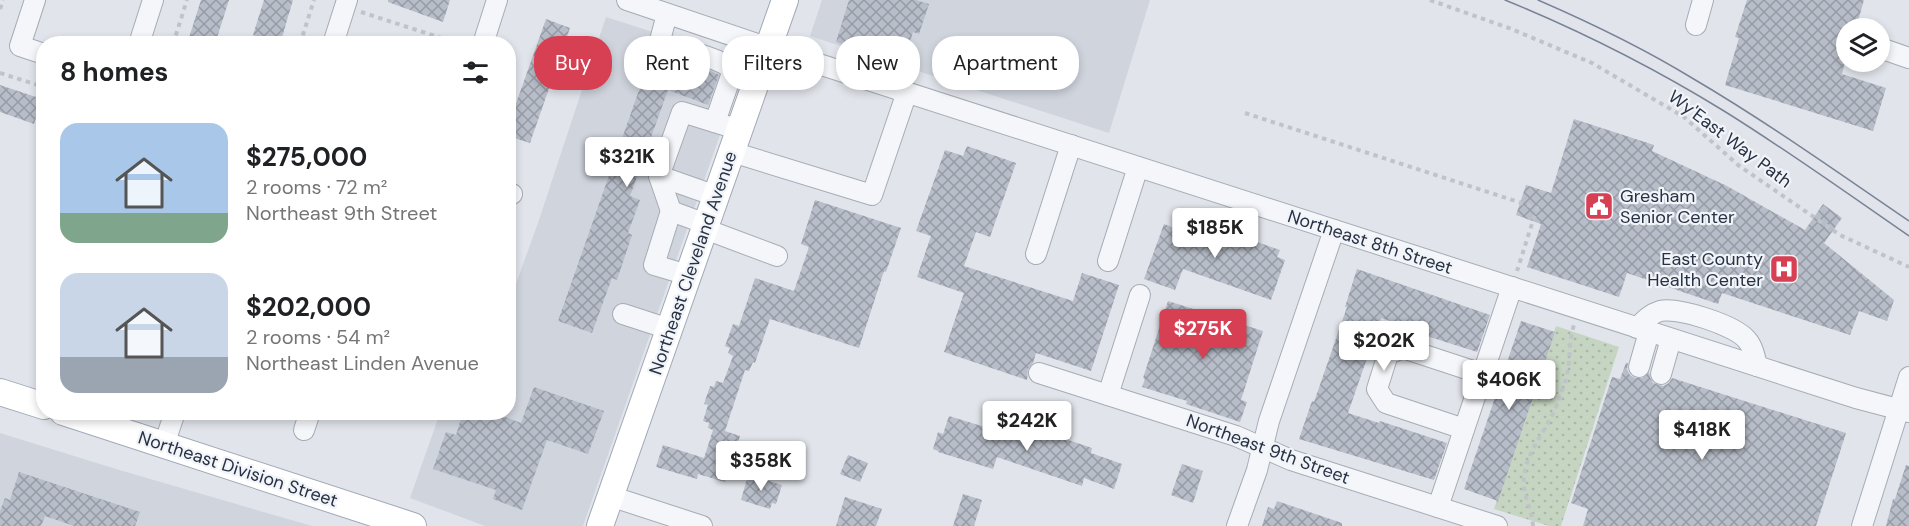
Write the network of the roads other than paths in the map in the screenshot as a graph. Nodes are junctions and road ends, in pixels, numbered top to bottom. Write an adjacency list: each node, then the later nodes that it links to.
1 (35, 0): 15 (street)
2 (153, 0): 10 (street)
3 (497, 0): 12 (street)
4 (627, 0): 8 (street, Northeast 8th Street)
5 (785, 0): 14 (main road, Northeast Cleveland Avenue)
6 (1703, 0): 9 (street)
7 (346, 3): 11 (street)
8 (667, 14): 13 (street, Northeast 8th Street); 21 (street)
9 (1696, 25)
10 (142, 36)
11 (336, 36)
12 (486, 36)
13 (733, 36)
14 (773, 36)
15 (36, 51)
16 (1890, 51): 17 (street)
17 (1909, 58)
18 (824, 66): 20 (street, Northeast 8th Street)
19 (754, 90): 22 (main road, Northeast Cleveland Avenue)
20 (907, 92): 22 (street); 23 (street, Northeast 8th Street)
21 (715, 122): 22 (street); 25 (street)
22 (736, 141): 26 (main road, Northeast Cleveland Avenue)
23 (1071, 145): 24 (street, Northeast 8th Street); 30 (street)
24 (1138, 167): 29 (street, Northeast 8th Street); 32 (street)
25 (659, 176): 26 (street); 27 (street)
26 (716, 196): 28 (main road, Northeast Cleveland Avenue)
27 (671, 211): 28 (street); 33 (street)
28 (706, 226): 31 (street); 33 (main road, Northeast Cleveland Avenue)
29 (1334, 230): 34 (street, Northeast 8th Street); 54 (street)
30 (1036, 254)
31 (777, 256)
32 (1108, 261)
33 (688, 275): 37 (main road, Northeast Cleveland Avenue)
34 (1512, 287): 38 (street, Northeast 8th Street); 43 (street)
35 (1140, 296): 47 (street)
36 (623, 314): 37 (street)
37 (669, 329): 55 (main road, Northeast Cleveland Avenue)
38 (1643, 330): 39 (street, Northeast 8th Street); 40 (street); 41 (street)
39 (1671, 339): 40 (street, Northeast 8th Street); 44 (street)
40 (1757, 366): 49 (street, Northeast 8th Street)
41 (1639, 367)
42 (1039, 373): 47 (street, Northeast 9th Street)
43 (1482, 374): 52 (street); 52 (street)
44 (1660, 374)
45 (1909, 377): 49 (street)
46 (0, 392): 48 (main road)
47 (1108, 395): 54 (street, Northeast 9th Street)
48 (36, 403)
49 (1904, 411): 62 (street)
50 (87, 420): 53 (main road, Northeast Division Street)
51 (172, 420): 53 (street)
52 (1464, 429): 56 (street)
53 (164, 445): 57 (main road, Northeast Division Street)
54 (1262, 448): 56 (street, Northeast 9th Street); 60 (street)
55 (610, 496): 58 (main road, Northeast Cleveland Avenue); 59 (street)
56 (1438, 507): 61 (street, Northeast 9th Street)
57 (413, 526)
58 (600, 526)
59 (702, 526)
60 (1237, 526)
61 (1497, 526)
62 (1862, 526)

